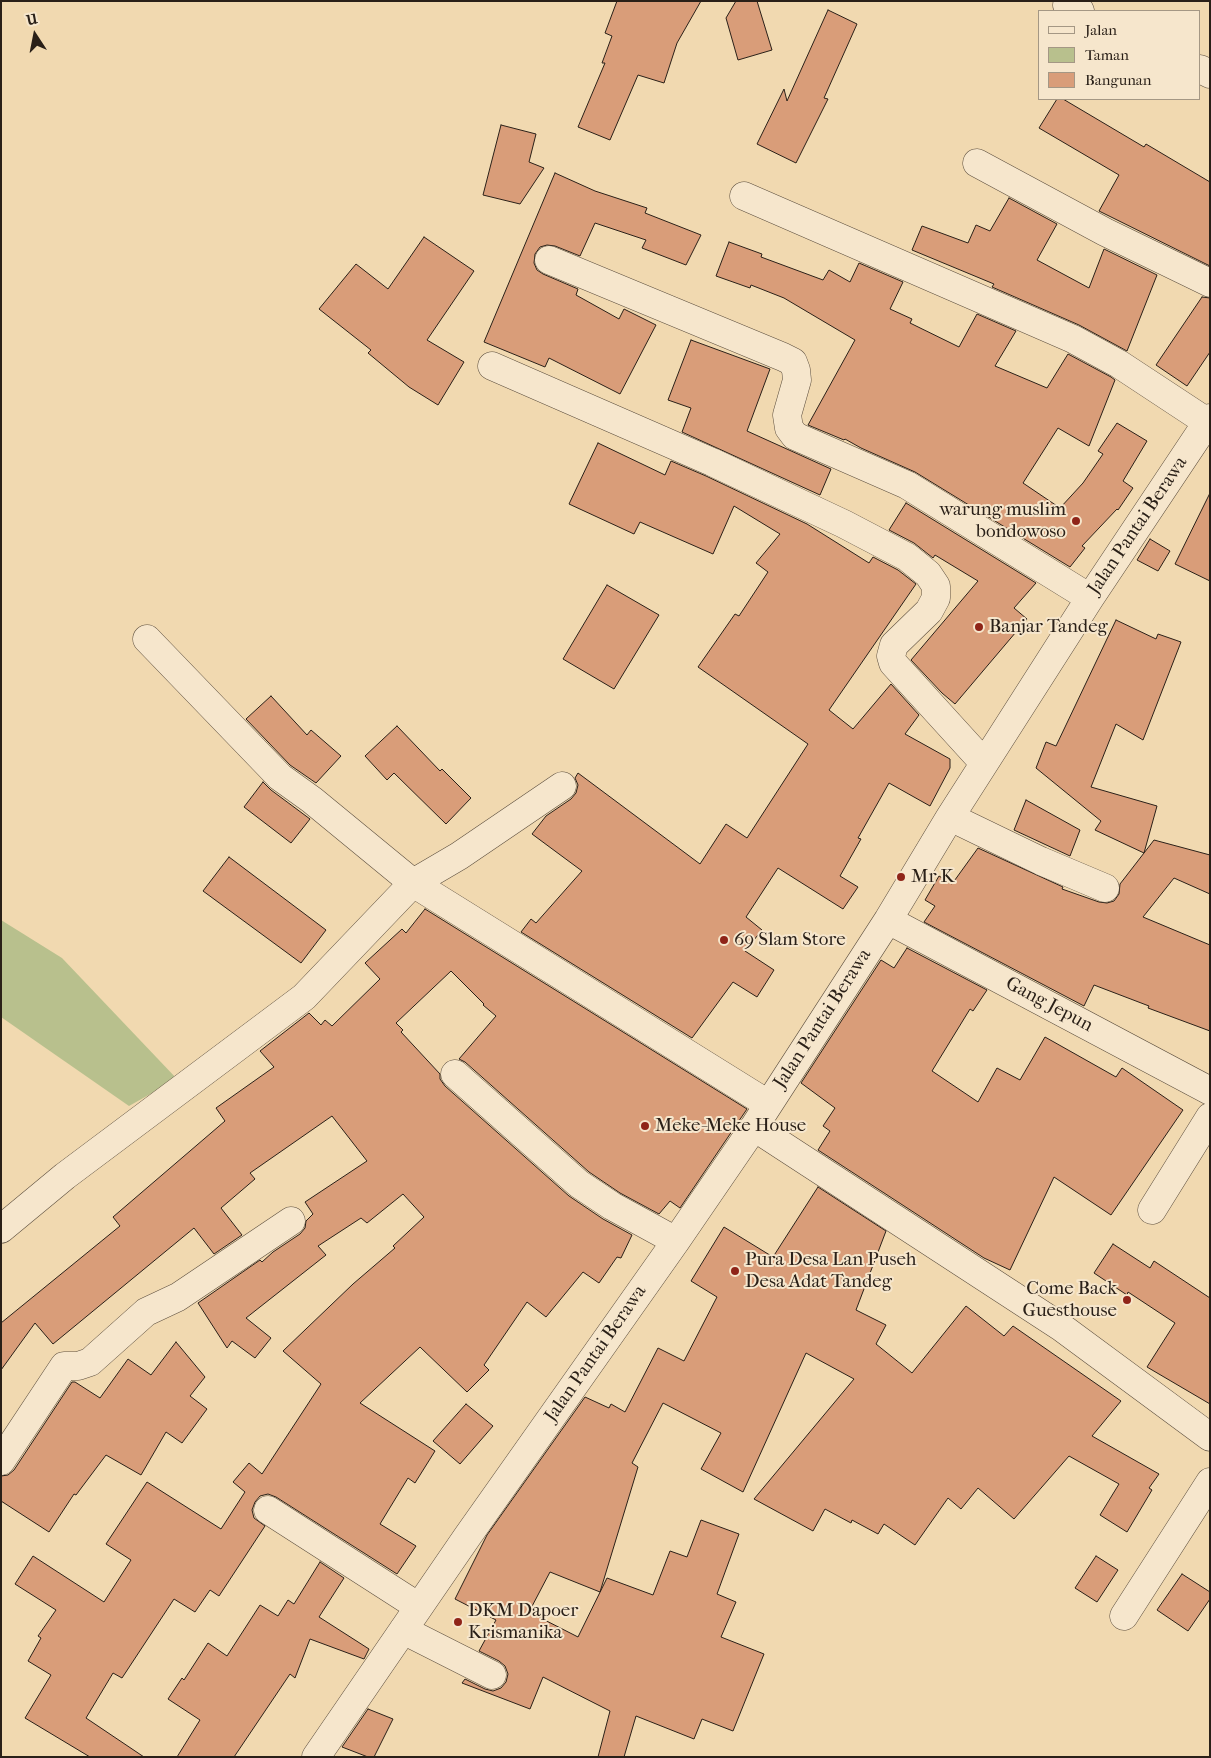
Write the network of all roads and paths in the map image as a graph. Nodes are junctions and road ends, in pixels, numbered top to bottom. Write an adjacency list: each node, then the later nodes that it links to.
1 (977, 163): 4 (street)
2 (744, 196): 6 (street)
3 (549, 260): 7 (street)
4 (1210, 283)
5 (492, 366): 9 (street)
6 (1208, 420): 7 (street, Jalan Pantai Berawa)
7 (1090, 598): 9 (street, Jalan Pantai Berawa)
8 (146, 639): 12 (street)
9 (984, 763): 11 (street, Jalan Pantai Berawa)
10 (562, 786): 12 (street)
11 (950, 817): 13 (street); 14 (street, Jalan Pantai Berawa)
12 (413, 883): 17 (street); 22 (street)
13 (1105, 888)
14 (888, 920): 16 (street, Gang Jepun); 17 (street, Jalan Pantai Berawa)
15 (455, 1074): 23 (street)
16 (1210, 1091)
17 (768, 1104): 19 (street, Jalan Pantai Berawa)
18 (1210, 1117): 20 (street)
19 (754, 1127): 23 (street, Jalan Pantai Berawa); 24 (street)
20 (1152, 1210)
21 (292, 1221): 25 (street)
22 (1, 1229)
23 (676, 1241): 28 (street, Jalan Pantai Berawa)
24 (1210, 1437)
25 (1, 1461)
26 (1210, 1482): 29 (street)
27 (268, 1510): 28 (street)
28 (419, 1606): 30 (street, Jalan Pantai Berawa)
29 (1124, 1616)
30 (403, 1630): 31 (street); 32 (street, Jalan Pantai Berawa)
31 (492, 1675)
32 (316, 1757)

